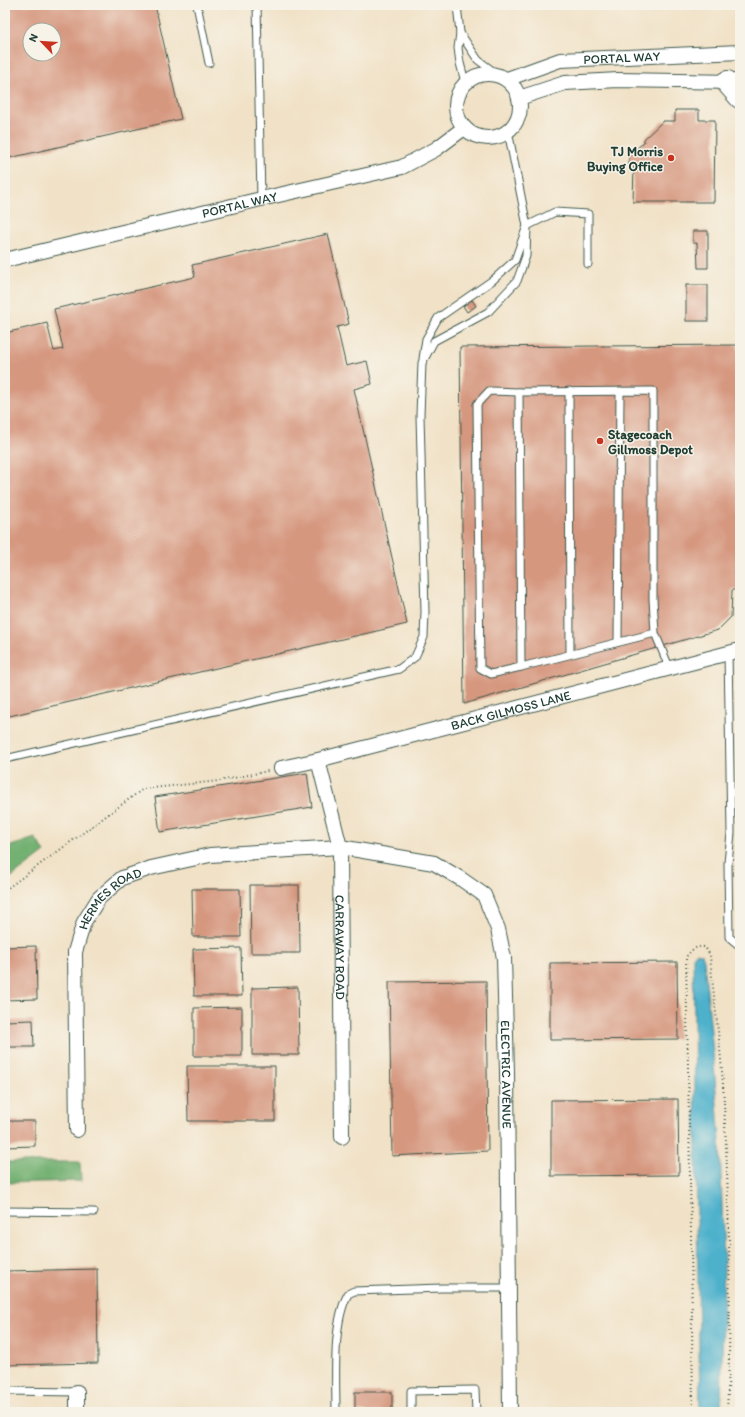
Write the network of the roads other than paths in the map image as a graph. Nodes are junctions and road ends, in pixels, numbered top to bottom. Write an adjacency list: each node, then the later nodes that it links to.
1 (197, 5): 6 (lane)
2 (257, 5): 13 (lane)
3 (457, 5): 4 (lane)
4 (460, 33): 7 (lane); 8 (lane)
5 (740, 52): 7 (street, PORTAL WAY)
6 (209, 63)
7 (502, 77): 8 (street, PORTAL WAY); 10 (street)
8 (466, 82): 11 (street)
9 (736, 87): 10 (street, PORTAL WAY)
10 (519, 98): 12 (street)
11 (464, 128): 12 (street); 13 (street, PORTAL WAY)
12 (508, 132): 14 (lane)
13 (261, 199): 15 (street, PORTAL WAY)
14 (527, 226): 16 (lane); 17 (lane); 17 (lane)
15 (5, 260)
16 (588, 264)
17 (422, 363): 27 (lane)
18 (569, 391): 19 (lane); 20 (lane); 24 (lane)
19 (620, 391): 21 (lane); 22 (lane)
20 (519, 392): 25 (lane); 25 (lane)
21 (655, 633): 22 (lane); 26 (lane)
22 (618, 642): 24 (lane)
23 (734, 651): 26 (street, BACK GILMOSS LANE); 31 (lane)
24 (570, 654): 25 (lane)
25 (521, 667)
26 (669, 667): 28 (street, BACK GILMOSS LANE)
27 (5, 758)
28 (318, 760): 29 (street, BACK GILMOSS LANE); 30 (street, CARRAWAY ROAD)
29 (281, 768)
30 (340, 847): 32 (street, HERMES ROAD); 33 (street, CARRAWAY ROAD); 36 (street, ELECTRIC AVENUE)
31 (740, 946)
32 (77, 1130)
33 (342, 1137)
34 (5, 1211): 35 (lane)
35 (94, 1212)
36 (509, 1288): 40 (lane); 43 (street, ELECTRIC AVENUE)
37 (5, 1391): 38 (lane)
38 (77, 1392): 39 (street)
39 (77, 1412)
40 (336, 1412)
41 (411, 1412): 42 (lane)
42 (476, 1412)
43 (510, 1412)

